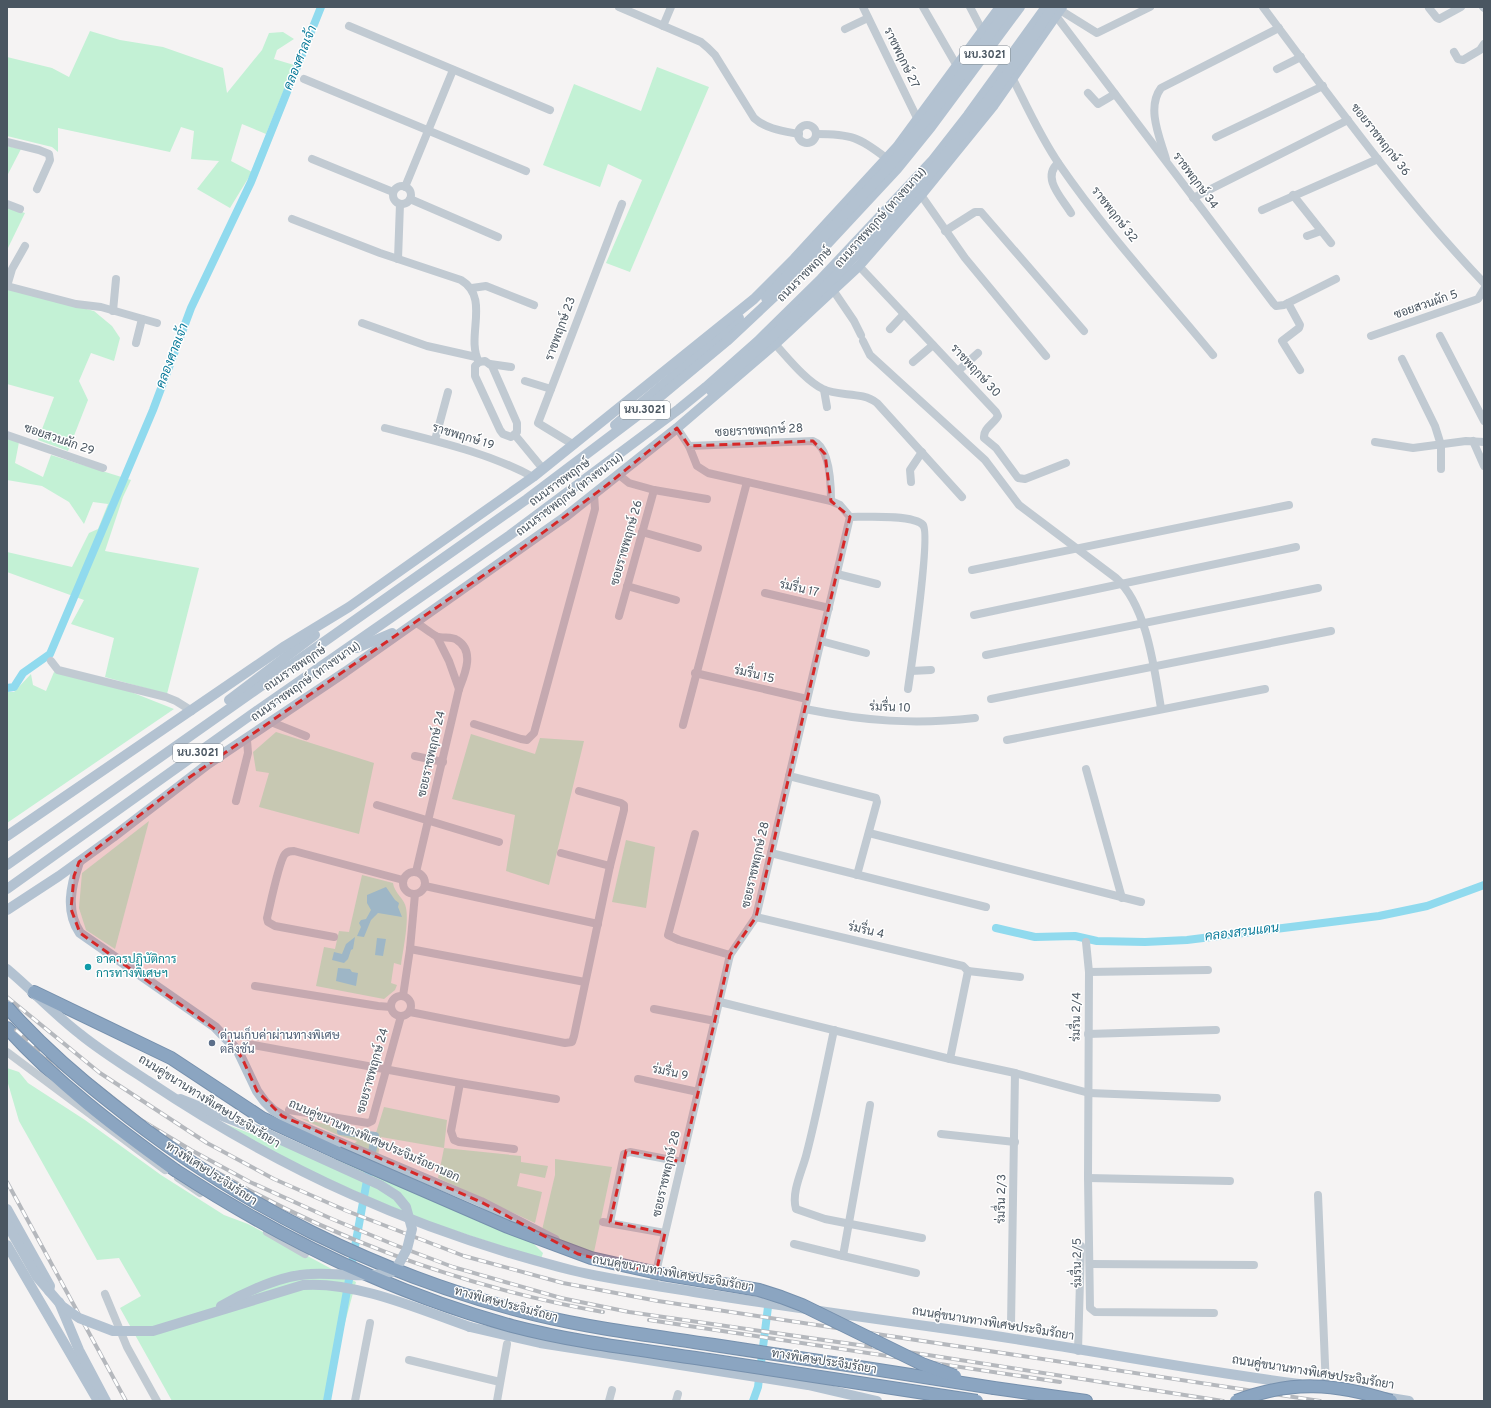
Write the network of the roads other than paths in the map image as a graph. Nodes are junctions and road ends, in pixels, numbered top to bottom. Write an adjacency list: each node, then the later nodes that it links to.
1 (619, 7): 17 (street)
2 (671, 7): 17 (street)
3 (863, 7): 15 (street, ราชพฤกษ์ 27)
4 (923, 7): 25 (street)
5 (970, 7): 20 (street)
6 (1000, 7): 20 (main road)
7 (1009, 7): 79 (main road, bridge)
8 (1020, 7): 32 (main road, ถนนราชพฤกษ์ / นบ.3021)
9 (1046, 7): 35 (main road, ถนนราชพฤกษ์ / นบ.3021)
10 (1150, 7): 14 (street)
11 (1263, 7): 18 (street, ซอยราชพฤกษ์ 36)
12 (1461, 7): 13 (street)
13 (1429, 8)
14 (1058, 10): 22 (main road, ถนนราชพฤกษ์ (ทางขนาน)); 33 (street, ราชพฤกษ์ 34); 106 (main road, bridge)
15 (868, 18): 19 (street); 36 (street, ราชพฤกษ์ 27)
16 (348, 26): 27 (street)
17 (664, 26): 39 (street)
18 (1279, 28): 24 (street, ซอยราชพฤกษ์ 36); 48 (street)
19 (845, 29)
20 (983, 32): 25 (main road)
21 (1484, 44): 23 (street)
22 (1032, 52): 29 (main road, ถนนราชพฤกษ์ (ทางขนาน) / นบ.3021); 35 (main road)
23 (1454, 52)
24 (1301, 57): 26 (street); 30 (street, ซอยราชพฤกษ์ 36)
25 (957, 66): 36 (main road)
26 (1277, 69)
27 (453, 70): 34 (street); 38 (street)
28 (304, 79): 38 (street)
29 (1013, 79): 47 (street, ราชพฤกษ์ 32); 53 (main road, ถนนราชพฤกษ์ (ทางขนาน) / นบ.3021)
30 (1323, 86): 37 (street, ซอยราชพฤกษ์ 36); 41 (street)
31 (1088, 93): 33 (street)
32 (956, 94): 43 (main road); 122 (main road, ถนนราชพฤกษ์ / นบ.3021)
33 (1115, 94): 48 (street, ราชพฤกษ์ 34)
34 (550, 110)
35 (968, 115): 106 (main road, ถนนราชพฤกษ์ / นบ.3021)
36 (918, 120): 43 (main road)
37 (1348, 120): 46 (street, ซอยราชพฤกษ์ 36); 55 (street)
38 (428, 130): 49 (street); 50 (street)
39 (798, 134): 40 (street); 40 (street)
40 (816, 134): 44 (street)
41 (1216, 137)
42 (7, 142): 51 (street)
43 (897, 147): 44 (main road)
44 (886, 158): 79 (main road, นบ.3021)
45 (312, 159): 52 (street)
46 (1378, 159): 54 (street); 74 (street, ซอยราชพฤกษ์ 36)
47 (1058, 163): 62 (street); 95 (street, ราชพฤกษ์ 32)
48 (1167, 164): 55 (street, ราชพฤกษ์ 34)
49 (526, 170)
50 (405, 186): 52 (street); 56 (street)
51 (37, 189)
52 (393, 192): 58 (street)
53 (921, 195): 64 (street); 71 (main road, ถนนราชพฤกษ์ (ทางขนาน) / นบ.3021)
54 (1293, 195): 61 (street); 65 (street)
55 (1193, 198): 80 (street, ราชพฤกษ์ 34)
56 (410, 199): 58 (street); 67 (street)
57 (7, 204): 60 (street)
58 (400, 204): 70 (street)
59 (622, 204): 105 (street, ราชพฤกษ์ 23)
60 (20, 209)
61 (1262, 210)
62 (1071, 213)
63 (292, 219): 70 (street)
64 (945, 231): 88 (street); 96 (street)
65 (1321, 231): 66 (street); 68 (street)
66 (1307, 236)
67 (498, 237)
68 (1331, 243)
69 (25, 246): 75 (street)
70 (398, 259): 76 (street)
71 (859, 266): 78 (main road, ถนนราชพฤกษ์ (ทางขนาน) / นบ.3021); 83 (street, ราชพฤกษ์ 30)
72 (116, 279): 82 (street)
73 (1336, 279): 80 (street)
74 (1484, 283)
75 (7, 286): 82 (street)
76 (472, 288): 81 (street); 98 (street)
77 (1484, 289): 89 (street, ซอยสวนผัก 5)
78 (833, 290): 92 (main road, ถนนราชพฤกษ์ (ทางขนาน) / นบ.3021); 143 (street)
79 (764, 295): 120 (main road, นบ.3021); 122 (main road)
80 (1288, 303): 102 (street)
81 (534, 305)
82 (114, 311): 84 (street)
83 (904, 314): 87 (street); 93 (street, ราชพฤกษ์ 30)
84 (142, 319): 85 (street); 91 (street)
85 (157, 323)
86 (362, 323): 98 (street)
87 (890, 330)
88 (1084, 331)
89 (1371, 336)
90 (1440, 336): 110 (street)
91 (136, 343)
92 (775, 344): 107 (street); 111 (main road, ถนนราชพฤกษ์ (ทางขนาน) / นบ.3021)
93 (933, 345): 99 (street); 103 (street, ราชพฤกษ์ 30)
94 (978, 353): 103 (street)
95 (1213, 355)
96 (1046, 356)
97 (1402, 358): 119 (street)
98 (478, 360): 100 (street); 114 (street)
99 (914, 362)
100 (490, 364): 101 (street); 114 (street)
101 (511, 367)
102 (1300, 370)
103 (958, 371): 124 (street, ราชพฤกษ์ 30)
104 (525, 382): 105 (street)
105 (551, 389): 120 (street, ราชพฤกษ์ 23)
106 (708, 389): 111 (main road); 164 (main road, ถนนราชพฤกษ์ / นบ.3021)
107 (824, 390): 109 (street); 123 (street)
108 (448, 392): 115 (street)
109 (827, 407)
110 (1484, 421)
111 (675, 425): 121 (street); 129 (main road, ถนนราชพฤกษ์ (ทางขนาน) / นบ.3021)
112 (385, 428): 115 (street, ราชพฤกษ์ 19)
113 (7, 435): 126 (street, ซอยสวนผัก 29)
114 (515, 435): 127 (street)
115 (435, 440): 130 (street, ราชพฤกษ์ 19)
116 (1473, 441): 118 (street); 119 (street); 125 (street)
117 (1375, 442): 119 (street)
118 (1484, 442)
119 (1441, 444): 128 (street)
120 (574, 445): 127 (main road, นบ.3021)
121 (689, 446): 131 (street); 137 (street, ซอยราชพฤกษ์ 28)
122 (598, 447): 185 (main road, ถนนราชพฤกษ์ / นบ.3021)
123 (922, 452): 132 (street); 135 (street)
124 (1066, 463)
125 (1484, 466)
126 (103, 468)
127 (543, 469): 130 (main road, นบ.3021)
128 (1441, 469)
129 (623, 472): 133 (street, ซอยราชพฤกษ์ 26); 134 (main road, ถนนราชพฤกษ์ (ทางขนาน) / นบ.3021)
130 (532, 477): 152 (main road, นบ.3021)
131 (747, 482): 137 (street); 169 (street)
132 (911, 482)
133 (654, 490): 136 (street); 140 (street, ซอยราชพฤกษ์ 26)
134 (594, 494): 156 (main road, ถนนราชพฤกษ์ (ทางขนาน) / นบ.3021); 180 (street)
135 (962, 497)
136 (708, 499)
137 (831, 501): 139 (street)
138 (1289, 505): 143 (street)
139 (850, 517): 145 (street, ซอยราชพฤกษ์ 28); 168 (street)
140 (642, 532): 142 (street); 148 (street, ซอยราชพฤกษ์ 26)
141 (1296, 547): 147 (street)
142 (698, 548)
143 (1078, 548): 144 (street); 147 (street)
144 (972, 570)
145 (837, 574): 146 (street); 153 (street, ซอยราชพฤกษ์ 28)
146 (877, 584)
147 (1122, 584): 154 (street); 157 (street)
148 (627, 586): 151 (street); 155 (street, ซอยราชพฤกษ์ 26)
149 (1318, 588): 157 (street)
150 (764, 594): 153 (street, ร่มรื่น 17)
151 (676, 600)
152 (349, 607): 177 (main road); 185 (main road)
153 (829, 608): 161 (street, ซอยราชพฤกษ์ 28)
154 (974, 615)
155 (619, 616)
156 (415, 622): 158 (main road, ถนนราชพฤกษ์ (ทางขนาน) / นบ.3021); 160 (street, ซอยราชพฤกษ์ 24)
157 (1142, 624): 163 (street); 166 (street)
158 (406, 628): 164 (main road); 179 (main road, ถนนราชพฤกษ์ (ทางขนาน) / นบ.3021)
159 (1331, 631): 166 (street)
160 (437, 636): 170 (street); 170 (street, ซอยราชพฤกษ์ 24)
161 (821, 641): 162 (street); 173 (street, ซอยราชพฤกษ์ 28)
162 (866, 653)
163 (986, 655)
164 (335, 657): 207 (main road, ถนนราชพฤกษ์ / นบ.3021)
165 (51, 661): 177 (street)
166 (1153, 666): 174 (street); 175 (street)
167 (931, 670): 168 (street)
168 (911, 671): 171 (street)
169 (695, 673): 173 (street, ร่มรื่น 15); 181 (street)
170 (459, 689): 187 (street, ซอยราชพฤกษ์ 24)
171 (908, 689)
172 (1265, 689): 175 (street)
173 (807, 699): 176 (street, ซอยราชพฤกษ์ 28)
174 (991, 699)
175 (1161, 708): 184 (street)
176 (805, 709): 178 (street, ร่มรื่น 10); 189 (street, ซอยราชพฤกษ์ 28)
177 (192, 711): 196 (main road)
178 (975, 718)
179 (272, 722): 182 (street); 183 (main road, ถนนราชพฤกษ์ (ทางขนาน) / นบ.3021)
180 (474, 724)
181 (683, 725)
182 (306, 736)
183 (247, 740): 191 (street); 200 (main road, ถนนราชพฤกษ์ (ทางขนาน) / นบ.3021)
184 (1007, 740)
185 (179, 743): 201 (main road, ถนนราชพฤกษ์ / นบ.3021)
186 (415, 756): 187 (street)
187 (443, 762): 193 (street, ซอยราชพฤกษ์ 24)
188 (1086, 769): 209 (street)
189 (789, 776): 194 (street); 199 (street, ซอยราชพฤกษ์ 28)
190 (579, 791): 202 (street)
191 (236, 801)
192 (377, 805): 193 (street)
193 (428, 822): 197 (street); 203 (street, ซอยราชพฤกษ์ 24)
194 (868, 833): 204 (street); 209 (street)
195 (695, 834): 218 (street)
196 (7, 836)
197 (499, 842)
198 (561, 853): 202 (street)
199 (771, 853): 204 (street); 213 (street, ซอยราชพฤกษ์ 28)
200 (78, 862): 212 (main road, ถนนราชพฤกษ์ (ทางขนาน) / นบ.3021); 273 (main road, ถนนคู่ขนานทางพิเศษประจิมรัถยานอก)
201 (7, 864)
202 (610, 866): 214 (street)
203 (416, 872): 205 (street); 206 (street)
204 (857, 875): 211 (street)
205 (403, 880): 208 (street); 215 (street)
206 (425, 886): 208 (street); 214 (street)
207 (7, 889)
208 (415, 894): 217 (street)
209 (1122, 898): 210 (street)
210 (1141, 902)
211 (986, 907)
212 (7, 909)
213 (756, 917): 218 (street, ซอยราชพฤกษ์ 28); 221 (street, ร่มรื่น 4)
214 (598, 924): 224 (street)
215 (334, 937)
216 (1086, 942): 222 (street, ร่มรื่น 2/4)
217 (410, 949): 224 (street); 227 (street)
218 (730, 955): 228 (street, ซอยราชพฤกษ์ 28)
219 (7, 969): 226 (main road, ถนนคู่ขนานทางพิเศษประจิมรัถยา)
220 (1208, 970): 222 (street)
221 (968, 971): 223 (street, ร่มรื่น 4); 241 (street)
222 (1089, 972): 238 (street, ร่มรื่น 2/4)
223 (1020, 977)
224 (585, 982): 232 (street)
225 (255, 986): 230 (street)
226 (34, 992): 248 (main road, ถนนคู่ขนานทางพิเศษประจิมรัถยา); 286 (highway, bridge)
227 (403, 996): 230 (street); 232 (street)
228 (720, 1002): 234 (street, ซอยราชพฤกษ์ 28); 236 (street)
229 (7, 1007): 286 (highway, ทางพิเศษประจิมรัถยา, bridge)
230 (391, 1007): 233 (street, ซอยราชพฤกษ์ 24)
231 (654, 1009): 234 (street)
232 (410, 1012): 233 (street, ซอยราชพฤกษ์ 24)
233 (401, 1016): 242 (street, ซอยราชพฤกษ์ 24)
234 (715, 1021): 246 (street, ซอยราชพฤกษ์ 28)
235 (7, 1028): 296 (highway, ทางพิเศษประจิมรัถยา, bridge)
236 (834, 1030): 241 (street); 261 (street)
237 (1216, 1030): 238 (street)
238 (1088, 1034): 247 (street, ร่มรื่น 2/4)
239 (248, 1044): 242 (street)
240 (7, 1052): 268 (street)
241 (950, 1059): 243 (street)
242 (386, 1069): 245 (street); 252 (street, ซอยราชพฤกษ์ 24)
243 (1015, 1073): 247 (street); 254 (street, ร่มรื่น 2/3)
244 (638, 1079): 246 (street, ร่มรื่น 9)
245 (460, 1083): 250 (street); 255 (street)
246 (698, 1092): 256 (street, ซอยราชพฤกษ์ 28)
247 (1089, 1093): 249 (street); 257 (street, ร่มรื่น 2/5)
248 (169, 1095): 273 (main road, ถนนคู่ขนานทางพิเศษประจิมรัถยา); 279 (main road, bridge)
249 (1217, 1098)
250 (556, 1099)
251 (870, 1105): 261 (street)
252 (289, 1110)
253 (941, 1134): 254 (street)
254 (1015, 1142): 281 (street, ร่มรื่น 2/3)
255 (514, 1149)
256 (682, 1162): 263 (street, ซอยราชพฤกษ์ 28); 263 (street)
257 (1088, 1178): 258 (street); 270 (street, ร่มรื่น 2/5)
258 (1230, 1180)
259 (1318, 1195): 287 (street)
260 (7, 1209): 275 (main road)
261 (849, 1223): 264 (street); 269 (street)
262 (7, 1224): 279 (main road, bridge)
263 (665, 1233): 274 (street, ซอยราชพฤกษ์ 28)
264 (922, 1238)
265 (794, 1244): 269 (street)
266 (7, 1245): 277 (main road)
267 (1081, 1246): 283 (street)
268 (305, 1254)
269 (843, 1256): 272 (street)
270 (1090, 1264): 271 (street); 278 (street, ร่มรื่น 2/5)
271 (1254, 1265)
272 (916, 1273)
273 (616, 1279): 274 (main road, ถนนคู่ขนานทางพิเศษประจิมรัถยา)
274 (653, 1285): 283 (main road, ถนนคู่ขนานทางพิเศษประจิมรัถยา)
275 (46, 1293): 277 (main road); 290 (main road)
276 (105, 1294): 291 (street)
277 (42, 1305): 289 (main road)
278 (1214, 1313)
279 (206, 1315): 295 (main road, bridge)
280 (370, 1323): 292 (street)
281 (1011, 1325)
282 (507, 1344): 285 (street)
283 (1078, 1351): 287 (main road, ถนนคู่ขนานทางพิเศษประจิมรัถยา)
284 (409, 1360): 285 (street)
285 (500, 1382): 293 (street)
286 (994, 1388): 297 (highway, ทางพิเศษประจิมรัถยา)
287 (1326, 1388): 300 (main road, ถนนคู่ขนานทางพิเศษประจิมรัถยา)
288 (612, 1390): 294 (street)
289 (98, 1401)
290 (106, 1401)
291 (157, 1401)
292 (355, 1401)
293 (497, 1401)
294 (609, 1401)
295 (878, 1401)
296 (978, 1401)
297 (1086, 1401)
298 (1236, 1401): 299 (highway, bridge)
299 (1391, 1401)
300 (1409, 1401)

